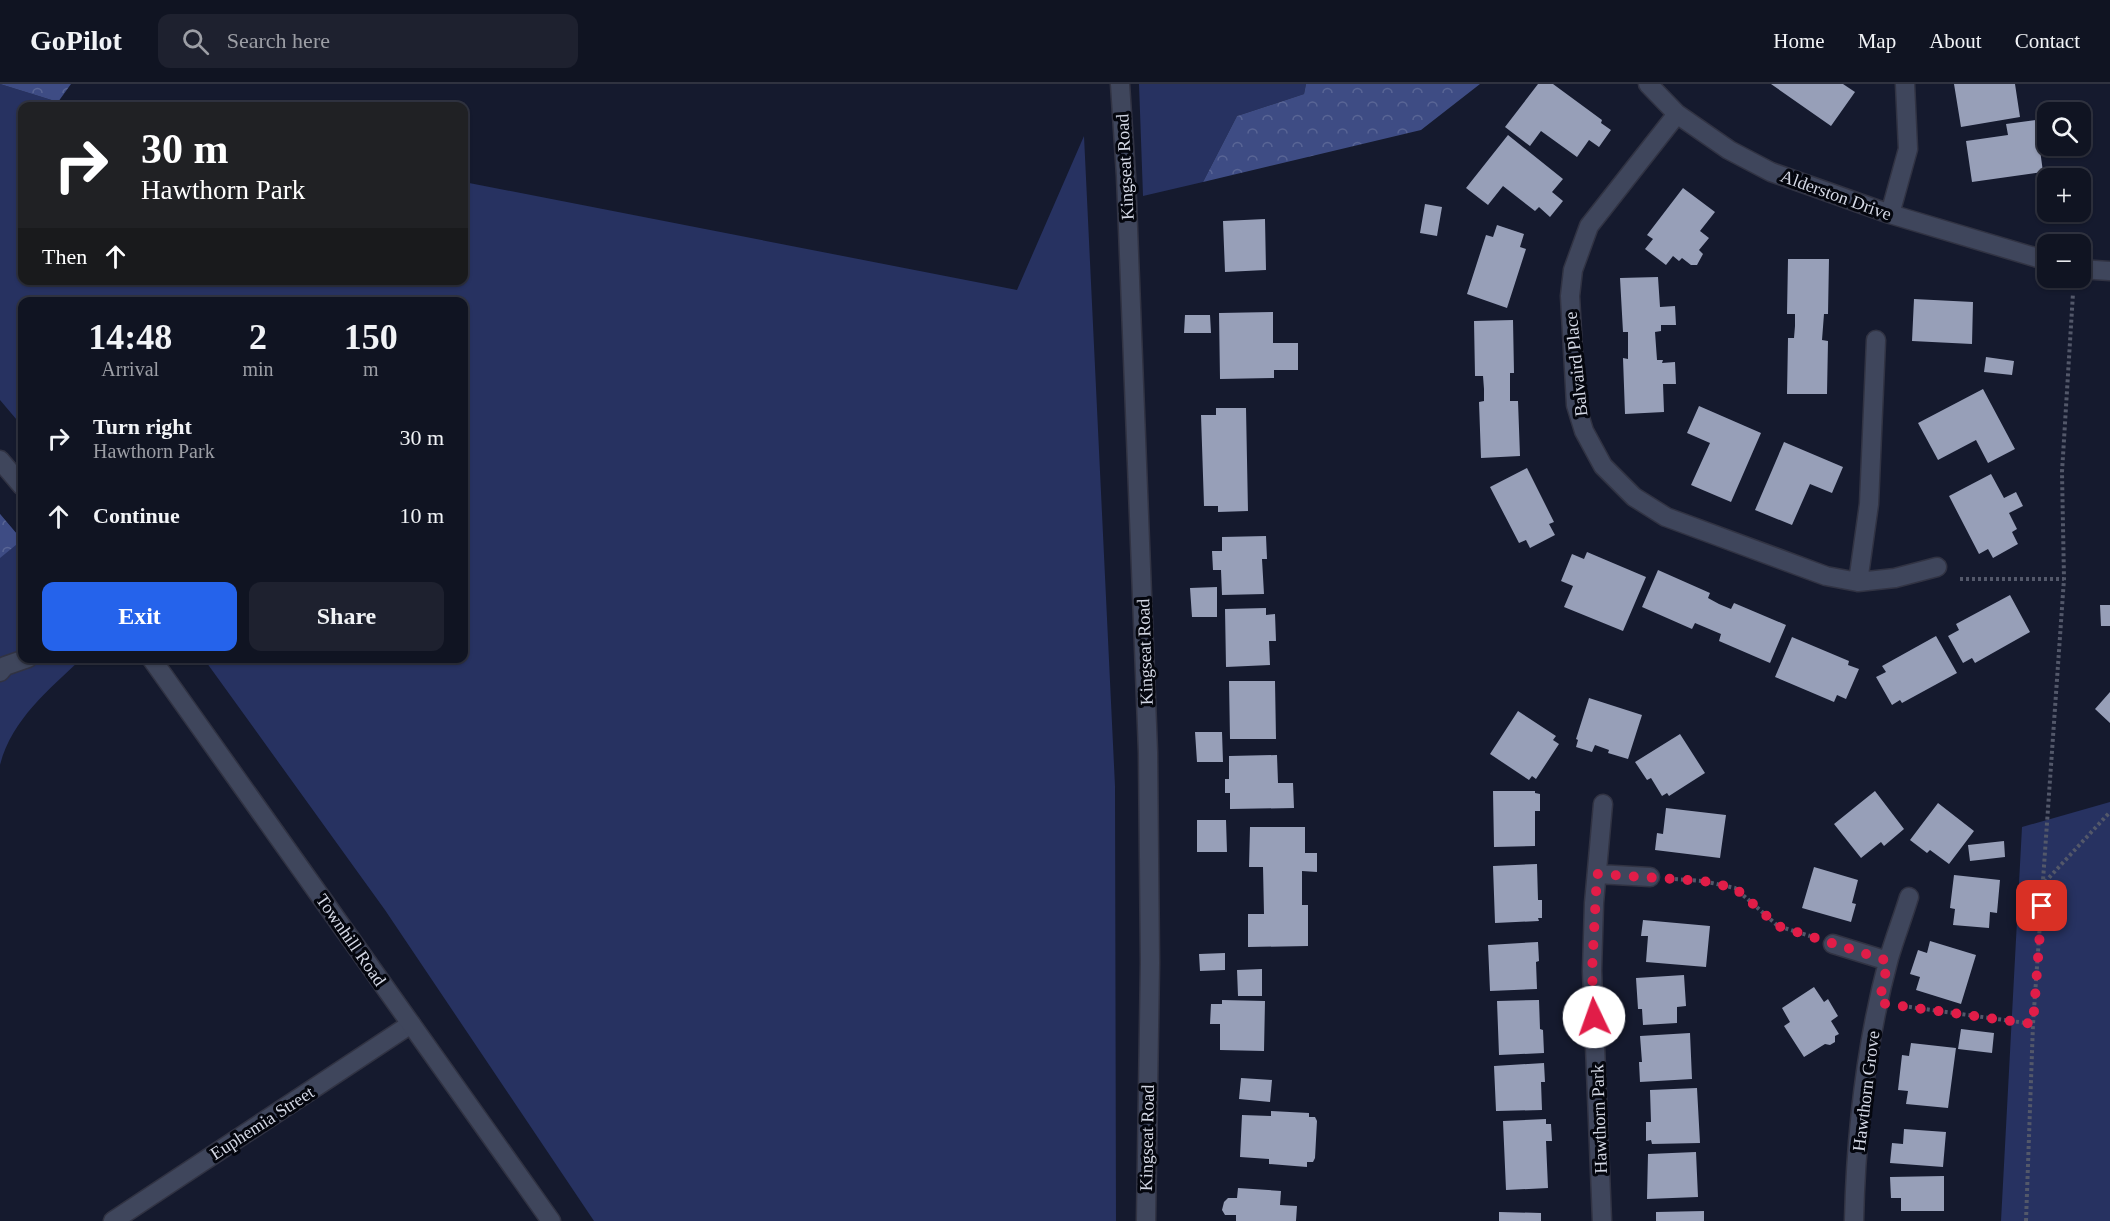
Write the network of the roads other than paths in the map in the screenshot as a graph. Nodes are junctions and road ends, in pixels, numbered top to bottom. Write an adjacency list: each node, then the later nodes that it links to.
1 (1120, 84): 26 (street, Kingseat Road)
2 (1648, 84): 4 (street, Alderston Drive)
3 (1905, 84): 5 (street)
4 (1677, 114): 5 (street, Alderston Drive); 13 (street, Balvaird Place)
5 (1890, 214): 6 (street, Alderston Drive)
6 (2037, 258)
7 (2091, 270): 8 (street)
8 (2110, 271)
9 (1876, 340): 13 (street)
10 (0, 460): 11 (street)
11 (18, 481)
12 (1937, 567): 13 (street, Balvaird Place)
13 (1858, 582)
14 (18, 661): 16 (street)
15 (156, 663): 23 (street, Townhill Road)
16 (2, 667)
17 (1603, 804): 18 (street, Hawthorn Park)
18 (1597, 874): 19 (street); 27 (street, Hawthorn Park)
19 (1650, 877)
20 (1910, 897): 22 (street, Hawthorn Grove)
21 (1833, 944): 22 (street)
22 (1888, 961): 28 (street, Hawthorn Grove)
23 (411, 1024): 24 (street, Euphemia Street); 25 (street, Townhill Road)
24 (113, 1221)
25 (550, 1221)
26 (1146, 1221)
27 (1602, 1221)
28 (1854, 1221)

